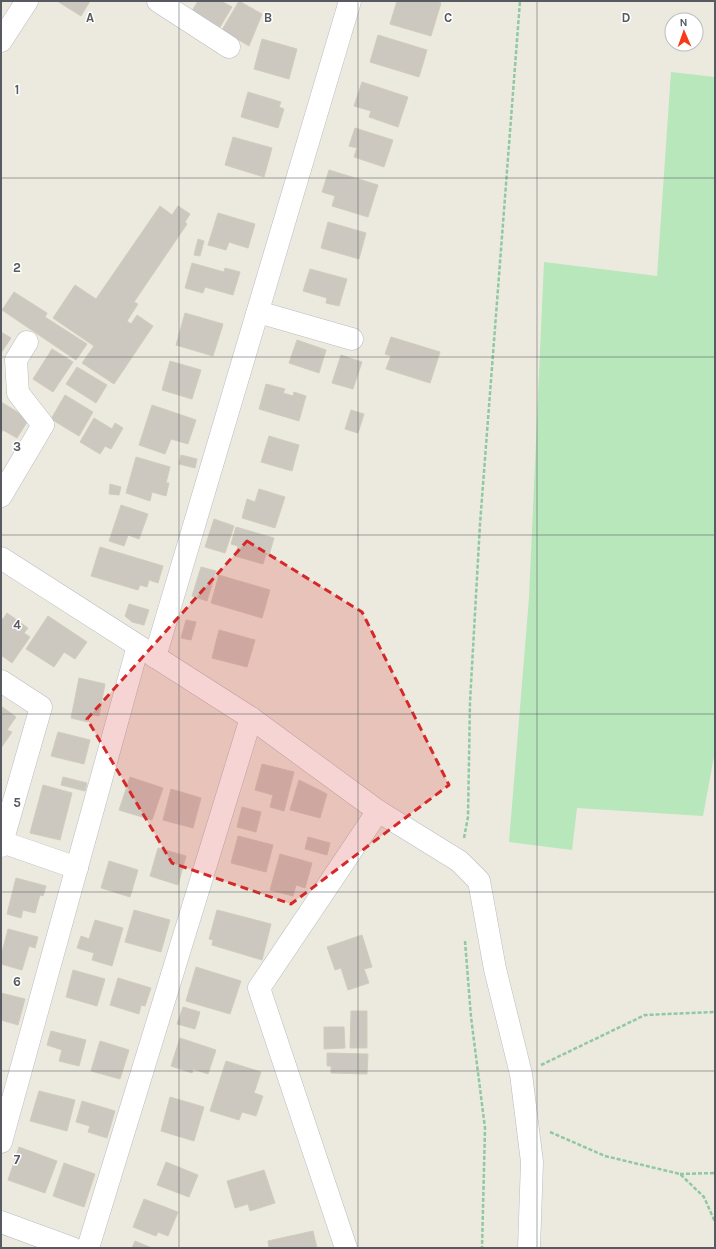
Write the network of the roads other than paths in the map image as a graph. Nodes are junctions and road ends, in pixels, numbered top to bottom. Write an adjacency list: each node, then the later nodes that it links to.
1 (27, 1): 4 (street)
2 (158, 1): 5 (street)
3 (350, 1): 6 (street)
4 (1, 41)
5 (229, 47)
6 (258, 312): 7 (street); 11 (street)
7 (352, 339)
8 (27, 342): 9 (street)
9 (1, 496)
10 (1, 558): 11 (street)
11 (146, 652): 13 (street); 16 (street)
12 (1, 681): 15 (street)
13 (251, 718): 14 (street); 20 (street)
14 (378, 811): 21 (street); 22 (street)
15 (2, 844): 16 (street)
16 (77, 868): 17 (street)
17 (1, 1142)
18 (1, 1222): 19 (street)
19 (72, 1248)
20 (88, 1248)
21 (346, 1248)
22 (529, 1248)

